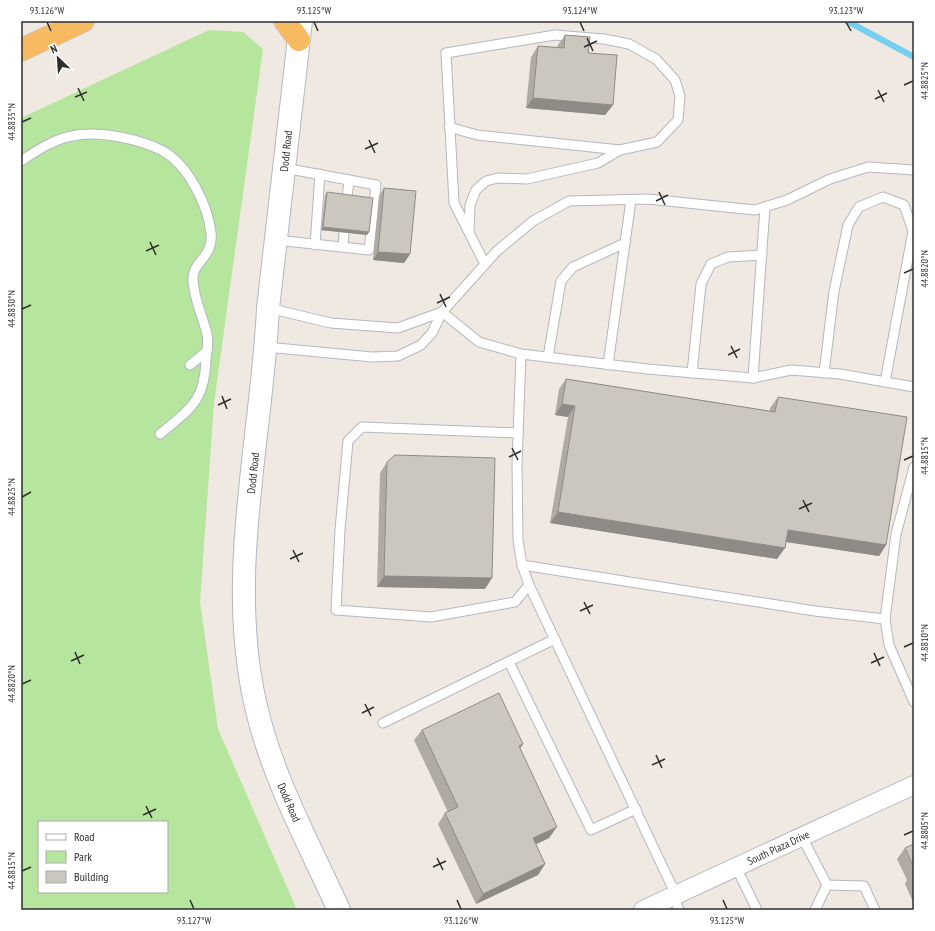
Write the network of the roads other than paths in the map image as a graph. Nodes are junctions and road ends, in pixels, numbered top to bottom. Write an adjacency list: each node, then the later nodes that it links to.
1 (83, 21): 4 (highway)
2 (286, 21): 3 (highway)
3 (300, 30): 8 (main road, Dodd Road)
4 (21, 50)
5 (450, 127): 6 (lane); 6 (lane); 15 (lane)
6 (620, 150): 15 (lane)
7 (21, 161): 26 (lane)
8 (284, 168): 10 (lane); 17 (main road, Dodd Road)
9 (914, 170): 14 (lane)
10 (320, 174): 11 (lane); 19 (lane)
11 (349, 180): 12 (lane); 20 (lane)
12 (347, 198)
13 (631, 200): 14 (lane); 18 (lane); 22 (lane)
14 (765, 207): 21 (lane)
15 (469, 232): 22 (lane)
16 (344, 233): 20 (lane)
17 (276, 240): 19 (lane); 23 (main road, Dodd Road)
18 (625, 243): 28 (lane); 30 (lane)
19 (315, 245): 20 (lane)
20 (343, 247)
21 (762, 256): 31 (lane); 33 (lane)
22 (485, 264): 24 (lane)
23 (268, 308): 24 (lane); 25 (main road, Dodd Road)
24 (442, 312): 25 (lane); 27 (lane)
25 (266, 348): 52 (main road, Dodd Road)
26 (207, 351): 29 (lane); 37 (lane)
27 (521, 354): 28 (lane); 36 (lane)
28 (548, 357): 30 (lane)
29 (190, 365)
30 (608, 365): 31 (lane)
31 (692, 373): 33 (lane)
32 (824, 373): 33 (lane); 34 (lane); 34 (lane)
33 (753, 378)
34 (885, 382): 35 (lane)
35 (914, 387)
36 (518, 433): 39 (lane); 40 (lane)
37 (160, 434)
38 (914, 467): 41 (lane)
39 (522, 565): 40 (lane); 41 (lane)
40 (529, 585): 42 (lane)
41 (885, 619): 44 (lane)
42 (555, 639): 43 (lane); 47 (lane)
43 (509, 662): 45 (lane); 47 (lane)
44 (914, 702)
45 (382, 723)
46 (914, 785): 48 (street, South Plaza Drive)
47 (636, 809): 51 (lane)
48 (802, 837): 49 (street, South Plaza Drive); 50 (lane)
49 (736, 867): 51 (street, South Plaza Drive); 54 (lane)
50 (827, 885): 55 (lane); 56 (lane)
51 (676, 900): 53 (street, South Plaza Drive)
52 (339, 910)
53 (643, 910)
54 (757, 910)
55 (815, 910)
56 (875, 910)

